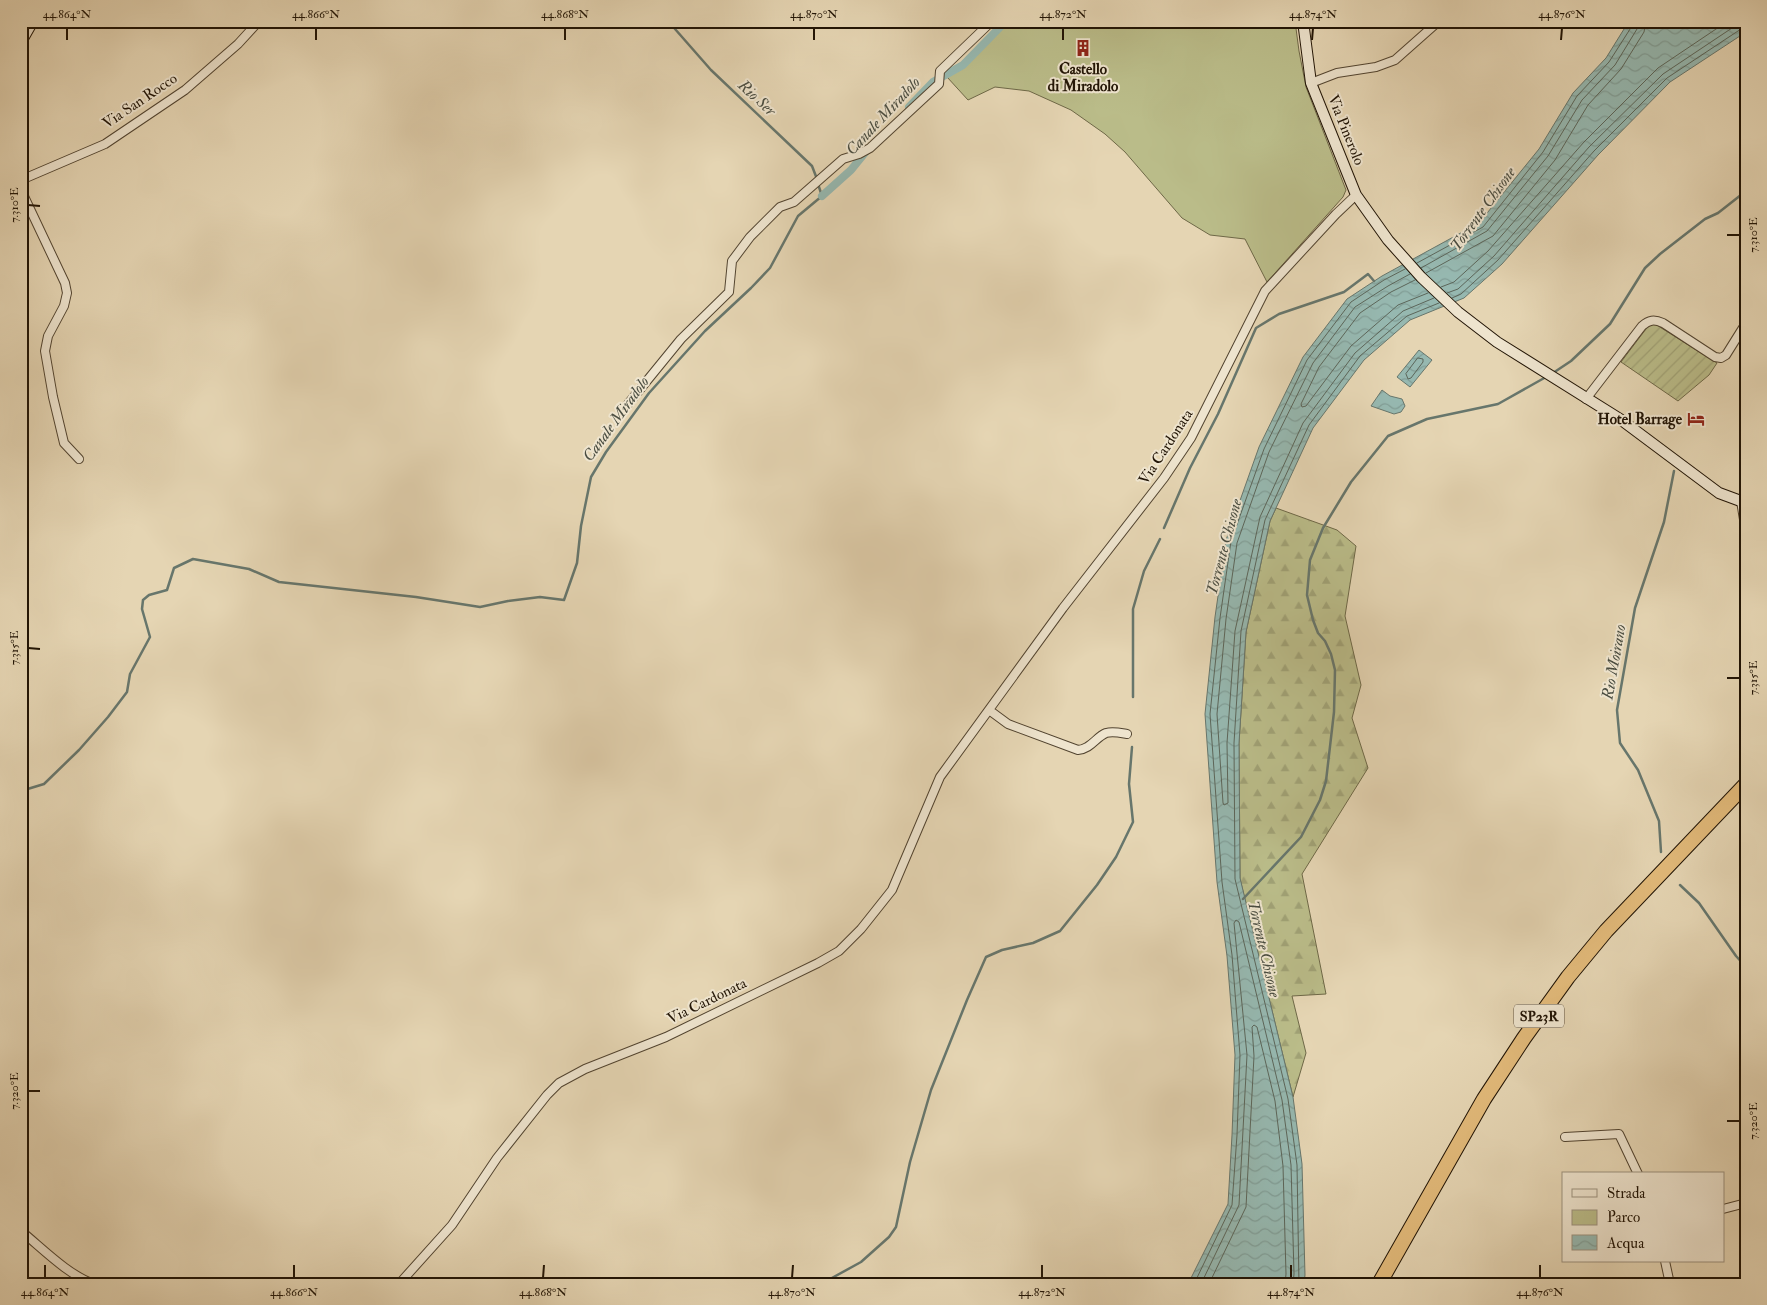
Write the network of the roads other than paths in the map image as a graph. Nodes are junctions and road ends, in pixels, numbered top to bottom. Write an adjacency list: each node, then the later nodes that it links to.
1 (33, 21): 6 (street)
2 (259, 21): 8 (street, Via San Rocco)
3 (992, 21): 13 (street)
4 (1303, 21): 7 (street, Via Pinerolo)
5 (1439, 21): 7 (street)
6 (21, 42)
7 (1311, 84): 10 (street, Via Pinerolo)
8 (21, 180)
9 (21, 190): 14 (street)
10 (1356, 195): 12 (street, Via Pinerolo); 17 (street, Via Cardonata)
11 (1746, 323): 12 (street)
12 (1586, 398): 15 (street, Via Pinerolo)
13 (628, 404)
14 (79, 459)
15 (1744, 502): 16 (street)
16 (1746, 532)
17 (989, 710): 18 (street); 28 (street, Via Cardonata)
18 (1127, 734)
19 (1746, 784): 29 (highway, SP23R)
20 (1746, 794): 30 (highway, SP23R)
21 (1565, 1137): 22 (street)
22 (1637, 1172)
23 (1746, 1202): 24 (street)
24 (1724, 1209)
25 (21, 1231): 27 (street)
26 (1665, 1262): 31 (street)
27 (94, 1284)
28 (399, 1284)
29 (1379, 1284)
30 (1388, 1284)
31 (1670, 1284)

